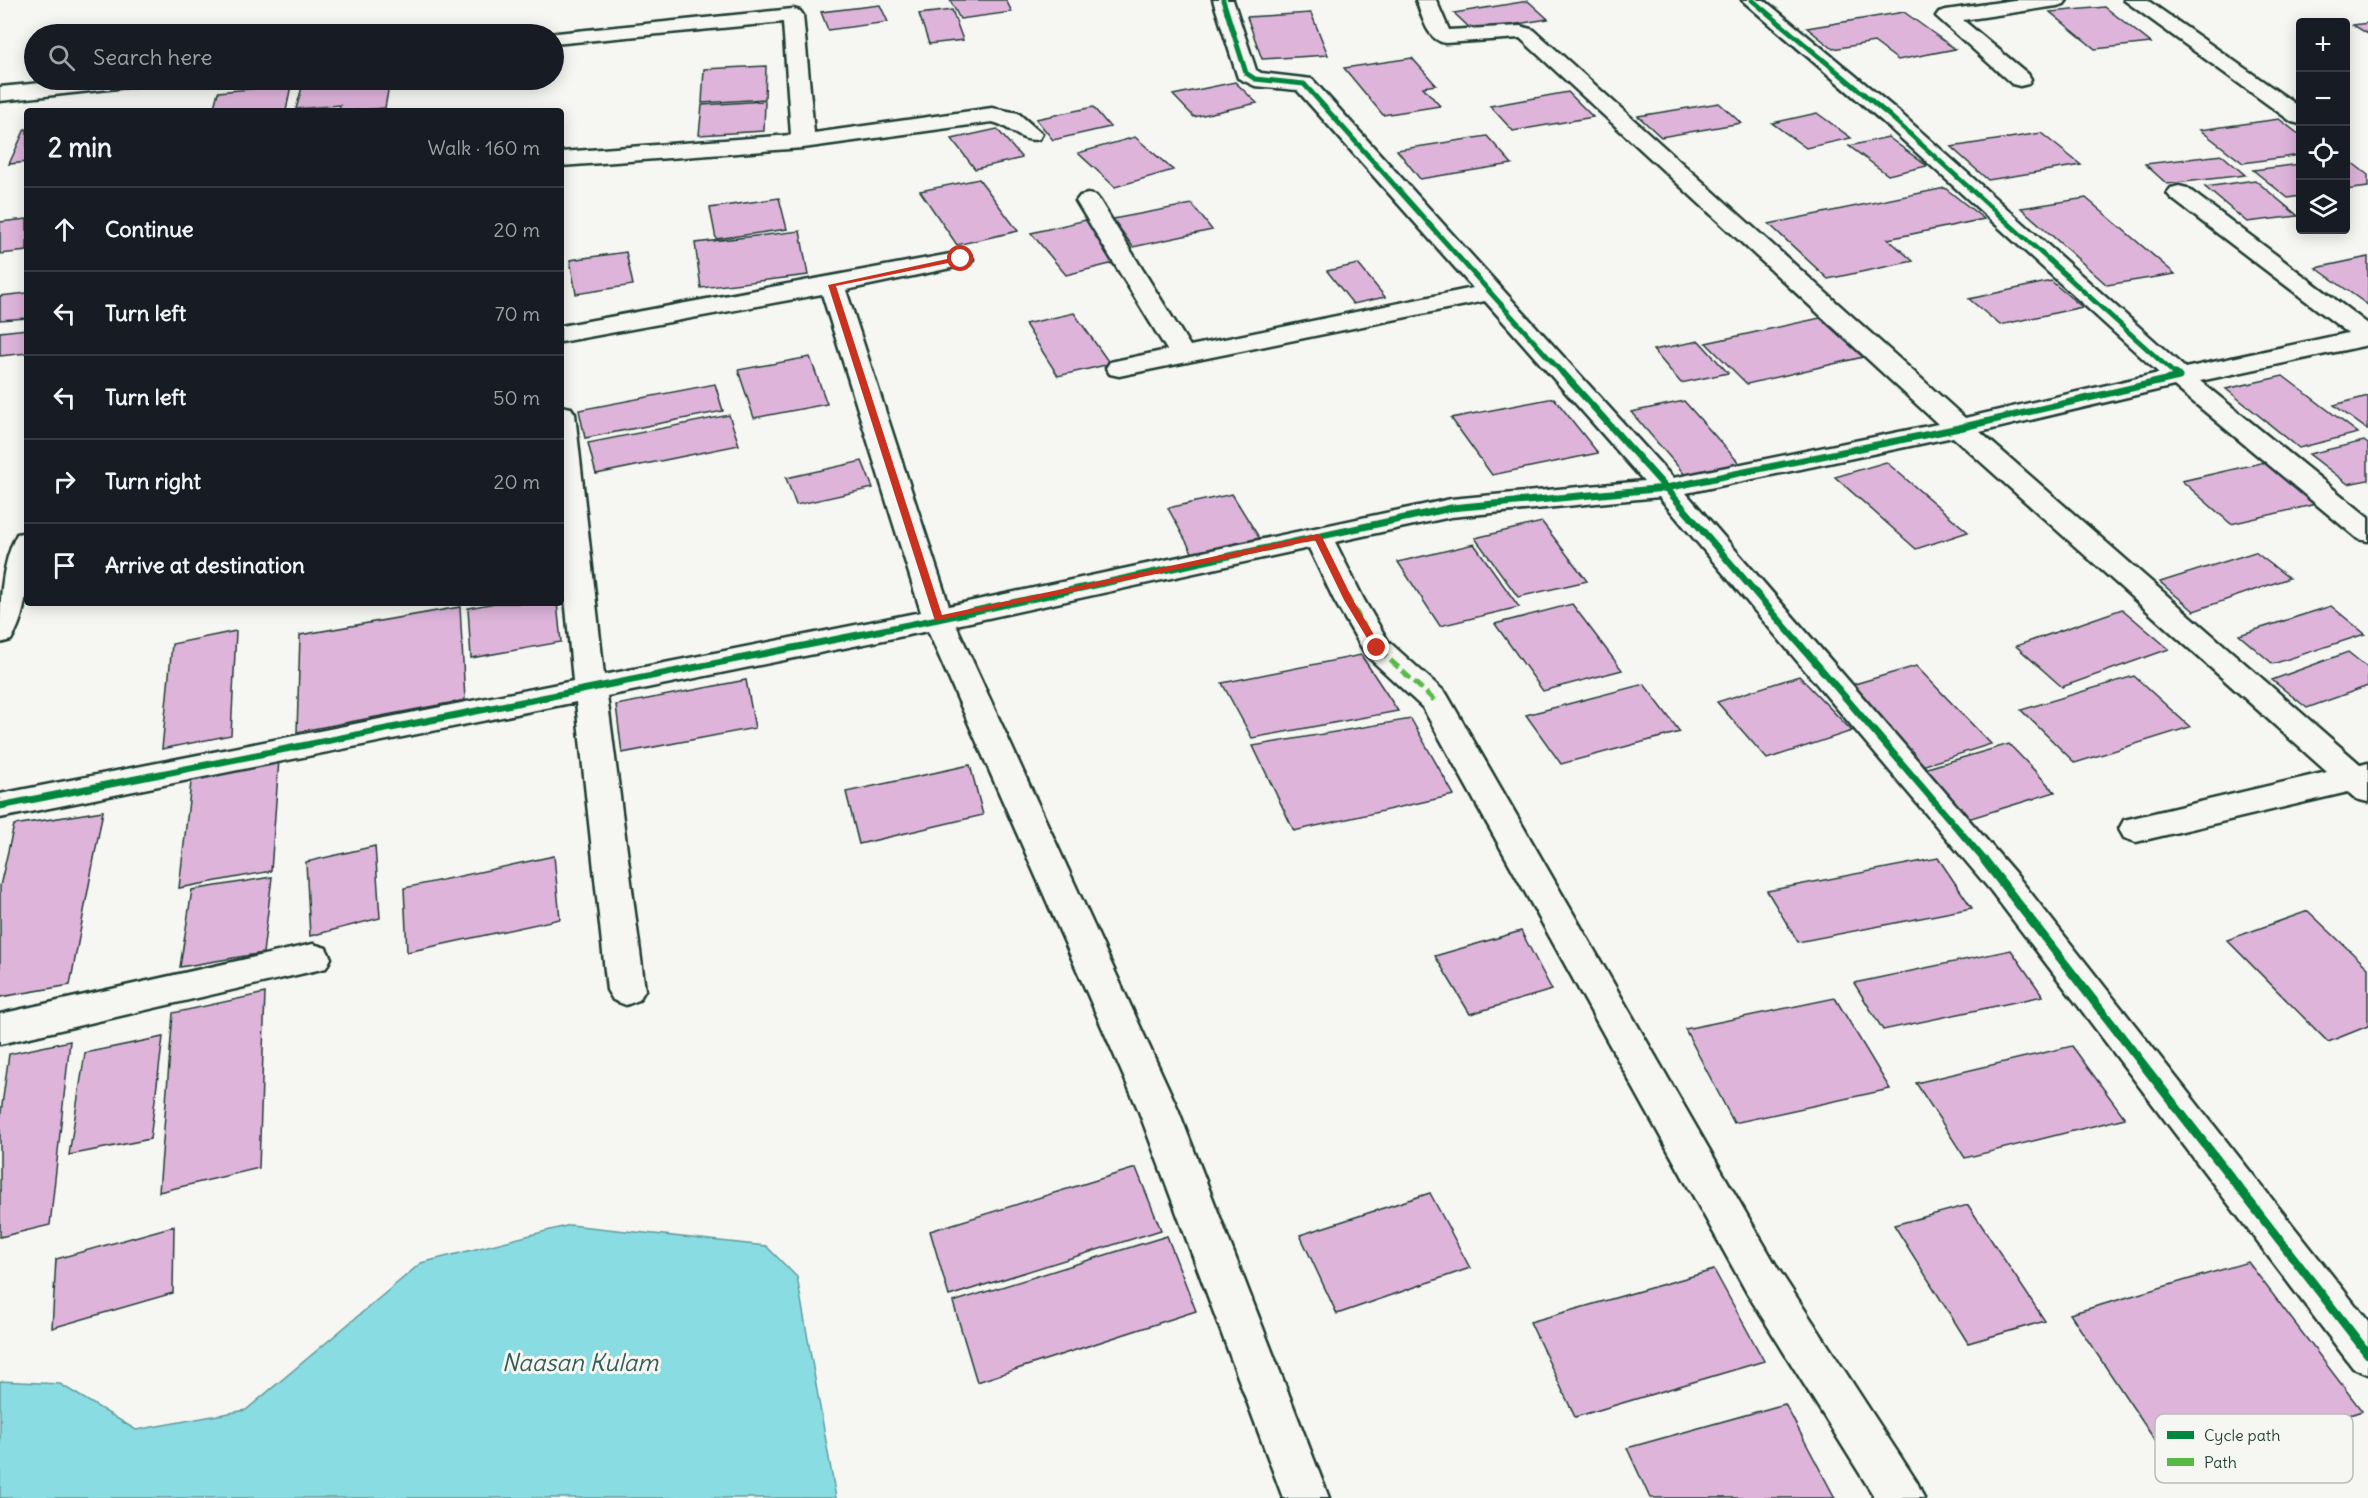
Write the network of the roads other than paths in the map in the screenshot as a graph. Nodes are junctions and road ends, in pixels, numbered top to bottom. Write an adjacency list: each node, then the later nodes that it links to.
1 (1223, 0): 18 (street)
2 (1426, 0): 23 (street)
3 (1752, 0): 22 (street)
4 (2057, 0): 7 (street)
5 (2134, 0): 10 (street)
6 (564, 37): 12 (street)
7 (2020, 80)
8 (37, 90): 9 (street)
9 (0, 94)
10 (2296, 113)
11 (1031, 134): 12 (street)
12 (803, 141): 13 (street)
13 (564, 159)
14 (2179, 193): 22 (street)
15 (1088, 201): 20 (street)
16 (961, 259): 17 (street)
17 (832, 285): 19 (street); 29 (street)
18 (1491, 292): 20 (street); 25 (street)
19 (564, 333)
20 (1182, 354): 21 (street)
21 (1119, 368)
22 (2179, 377): 23 (street); 26 (street)
23 (1959, 428): 25 (street); 32 (street)
24 (564, 442): 31 (street)
25 (1666, 488): 27 (street); 38 (street)
26 (2368, 532)
27 (1318, 537): 29 (street); 40 (street)
28 (24, 551): 30 (street)
29 (939, 619): 31 (street); 39 (street)
30 (0, 633)
31 (590, 688): 33 (street); 36 (street)
32 (2363, 781): 34 (street)
33 (0, 806)
34 (2136, 829)
35 (313, 958): 37 (street)
36 (626, 990)
37 (0, 1029)
38 (2368, 1354)
39 (1306, 1498)
40 (1901, 1498)

